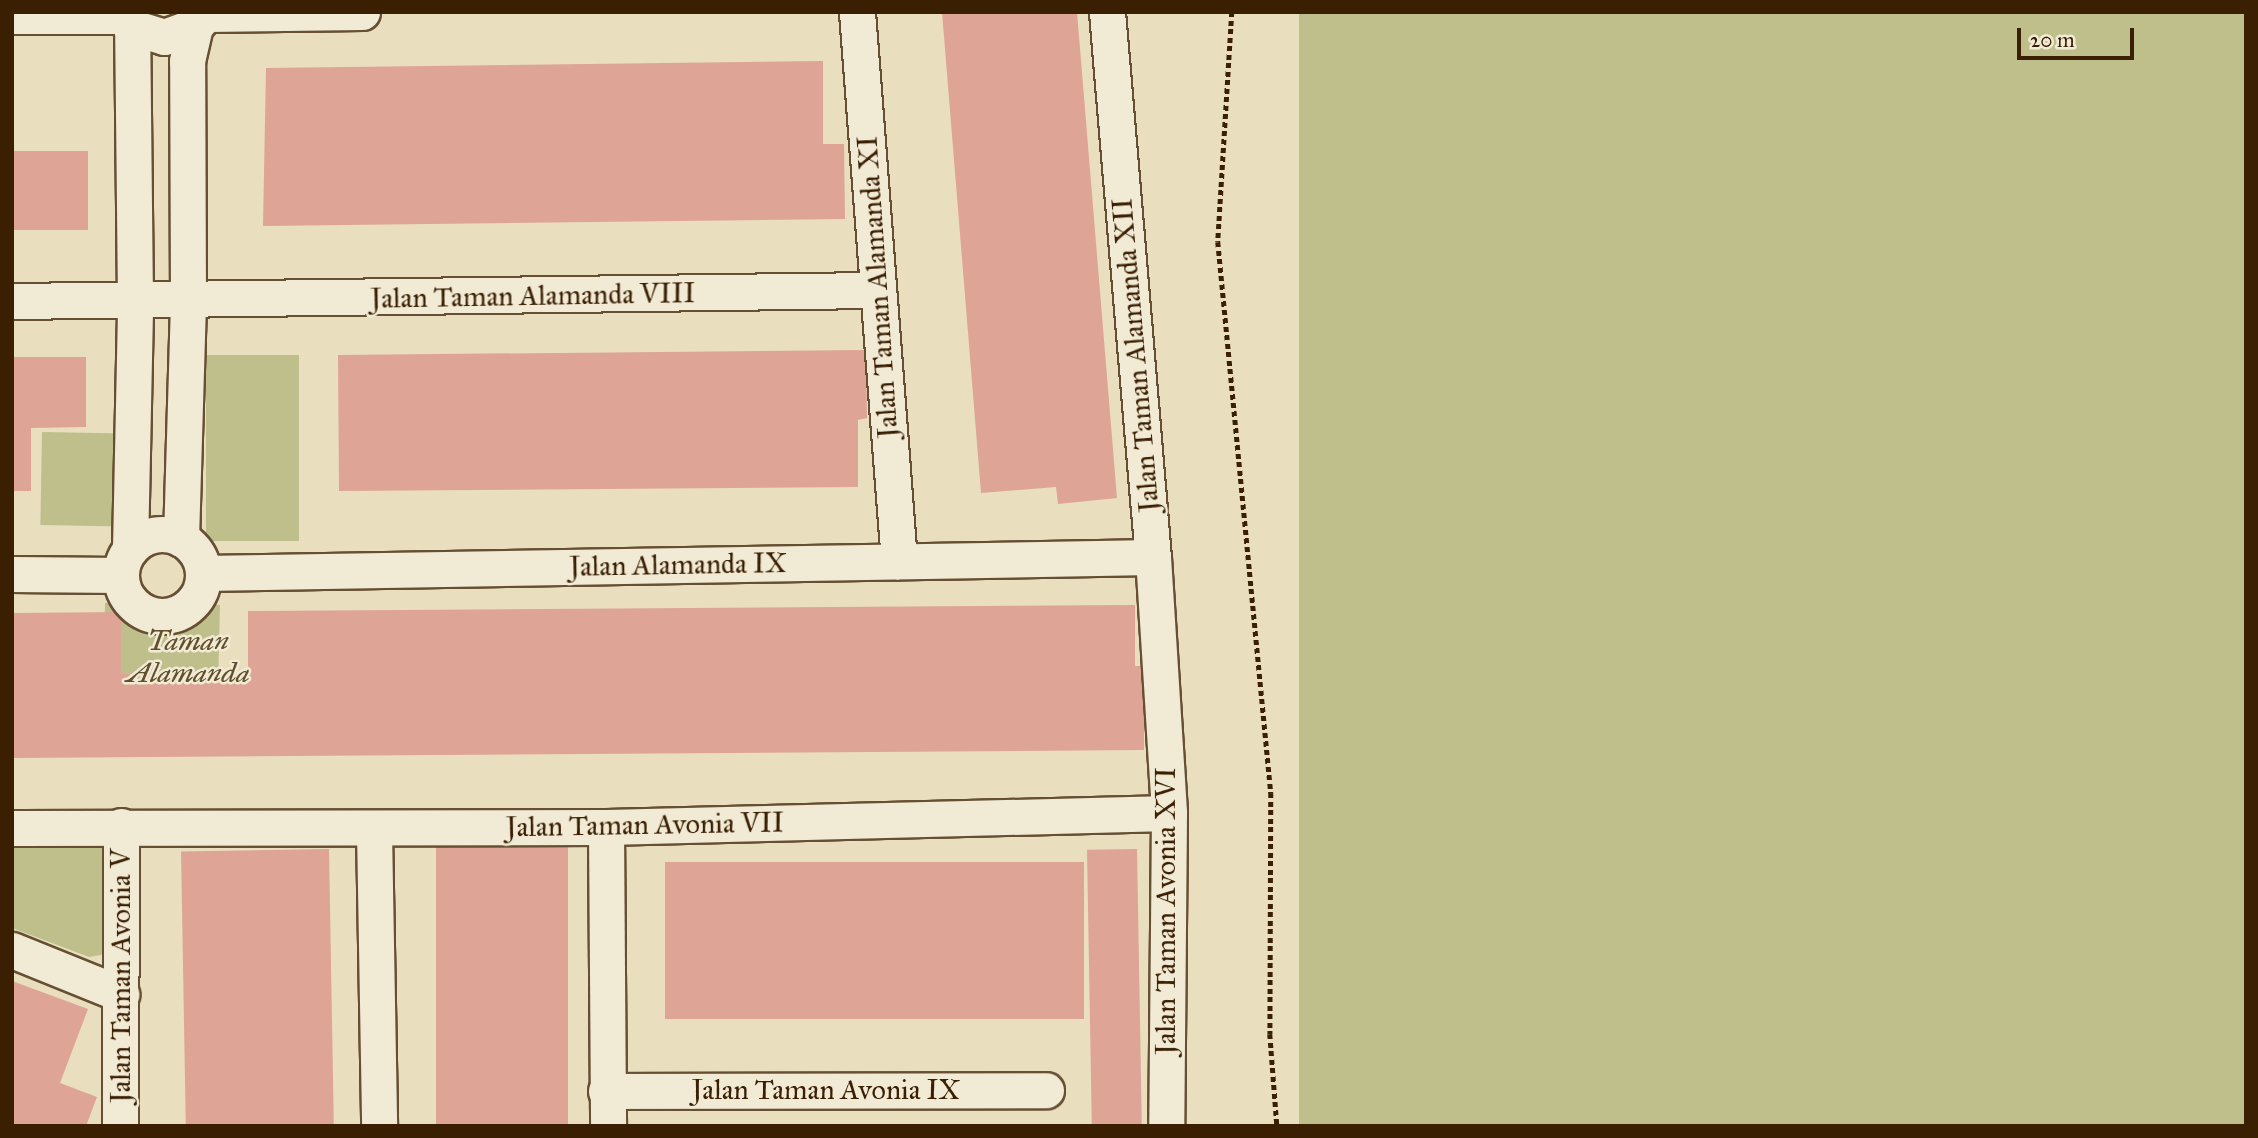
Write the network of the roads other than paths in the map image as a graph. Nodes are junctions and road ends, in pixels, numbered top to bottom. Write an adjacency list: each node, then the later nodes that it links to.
1 (362, 12): 6 (street)
2 (857, 12): 7 (street, Jalan Taman Alamanda XI)
3 (1107, 12): 12 (street, Jalan Taman Alamanda XII)
4 (12, 16): 5 (street)
5 (123, 18): 6 (street); 9 (street)
6 (204, 18): 10 (street)
7 (877, 290): 10 (street, Jalan Taman Alamanda VIII); 13 (street, Jalan Taman Alamanda XI)
8 (12, 301): 9 (street, Jalan Taman Alamanda VIII)
9 (135, 302): 10 (street, Jalan Taman Alamanda VIII); 14 (street)
10 (188, 302): 11 (street)
11 (181, 539): 14 (street); 15 (street)
12 (1153, 557): 13 (street, Jalan Alamanda IX); 17 (street, Jalan Taman Alamanda XII)
13 (900, 561): 15 (street, Jalan Alamanda IX)
14 (125, 562): 15 (street); 16 (street)
15 (203, 573)
16 (12, 574)
17 (1161, 697): 18 (street, Jalan Taman Avonia XVI)
18 (1169, 813): 20 (street, Jalan Taman Avonia VII); 30 (street, Jalan Taman Avonia XVI)
19 (121, 826): 21 (street, Jalan Taman Avonia VII); 22 (street, Jalan Taman Avonia VII); 24 (street, Jalan Taman Avonia V)
20 (606, 827): 22 (street, Jalan Taman Avonia VII); 26 (street)
21 (12, 828)
22 (374, 830): 28 (street)
23 (12, 950): 24 (street)
24 (121, 994): 27 (street, Jalan Taman Avonia V)
25 (1046, 1090): 26 (street, Jalan Taman Avonia IX)
26 (607, 1091): 29 (street)
27 (120, 1126)
28 (379, 1126)
29 (608, 1126)
30 (1166, 1126)

